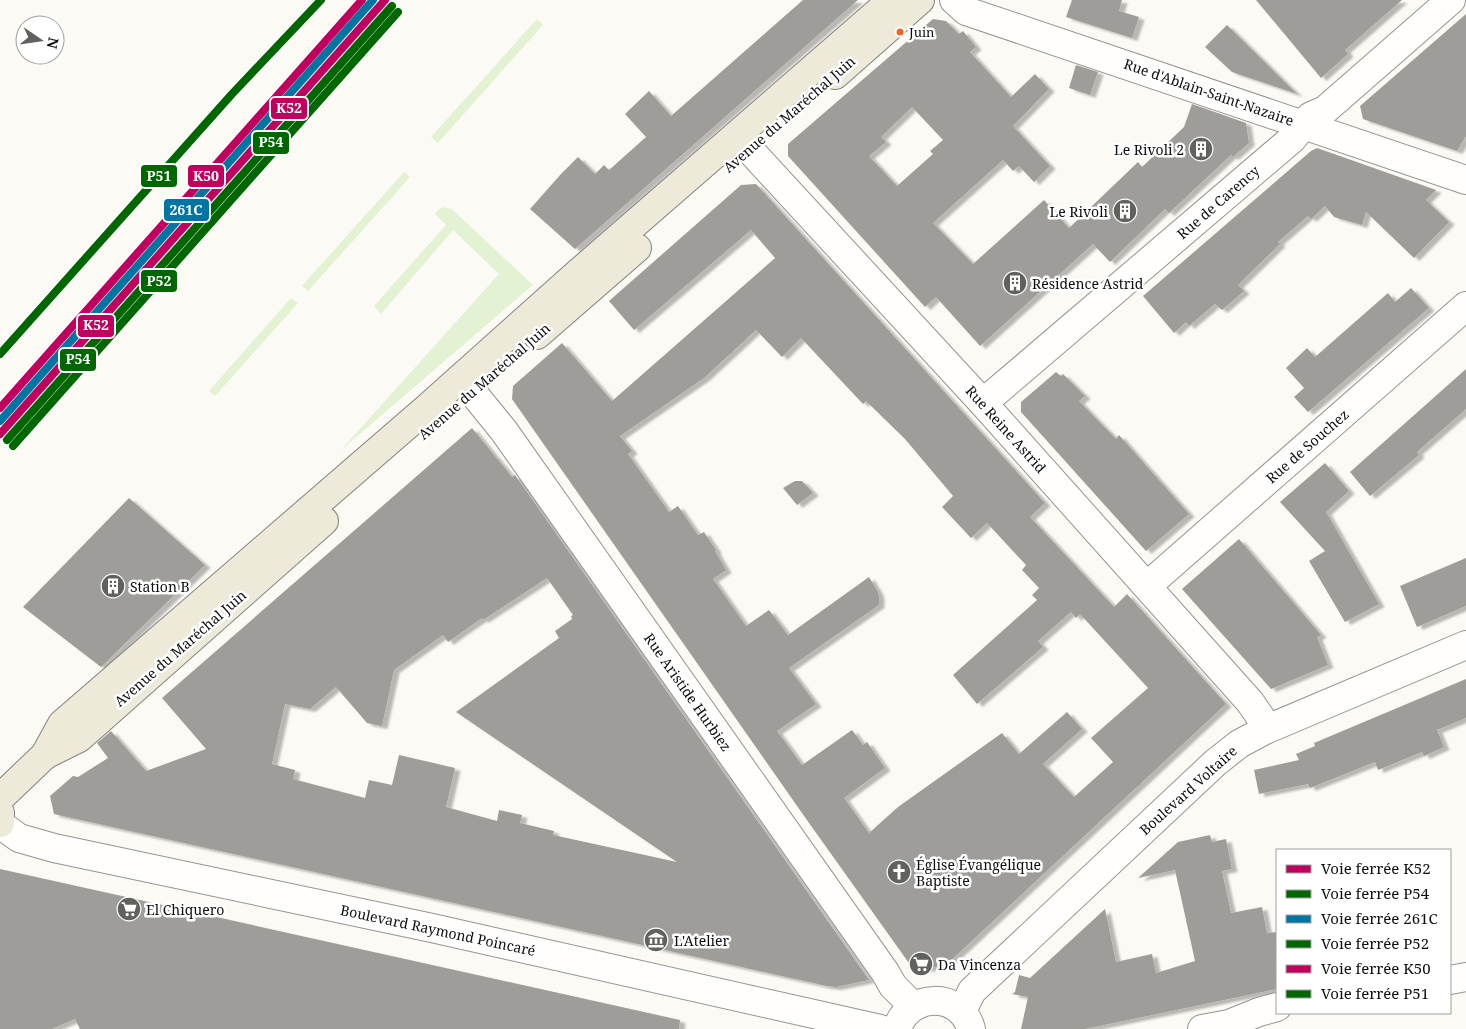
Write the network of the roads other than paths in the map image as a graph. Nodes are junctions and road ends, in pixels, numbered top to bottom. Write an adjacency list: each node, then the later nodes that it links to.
1 (892, 0): 6 (main road, Avenue du Maréchal Juin)
2 (920, 0): 6 (main road, Avenue du Maréchal Juin)
3 (954, 0): 5 (street, Rue d'Ablain-Saint-Nazaire)
4 (1451, 0): 5 (street, Rue de Carency)
5 (1303, 124): 7 (street, Rue d'Ablain-Saint-Nazaire); 10 (street, Rue de Carency)
6 (743, 142): 9 (main road, Avenue du Maréchal Juin); 10 (street, Rue Reine Astrid)
7 (1466, 180)
8 (1466, 306): 11 (street, Rue de Souchez)
9 (467, 385): 14 (main road, Avenue du Maréchal Juin); 19 (street, Rue Aristide Hurbiez)
10 (983, 403): 11 (street, Rue Reine Astrid)
11 (1147, 586): 13 (street, Rue Reine Astrid)
12 (1466, 645): 13 (street, Boulevard Voltaire)
13 (1265, 730): 21 (street, Boulevard Voltaire)
14 (0, 798)
15 (0, 813): 16 (main road)
16 (0, 823): 23 (street, Boulevard Raymond Poincaré)
17 (1466, 977): 18 (street)
18 (1451, 980)
19 (913, 1006): 21 (street); 24 (street)
20 (1276, 1008): 22 (street)
21 (966, 1020)
22 (1248, 1023): 25 (street)
23 (880, 1029)
24 (896, 1029)
25 (1202, 1029)

